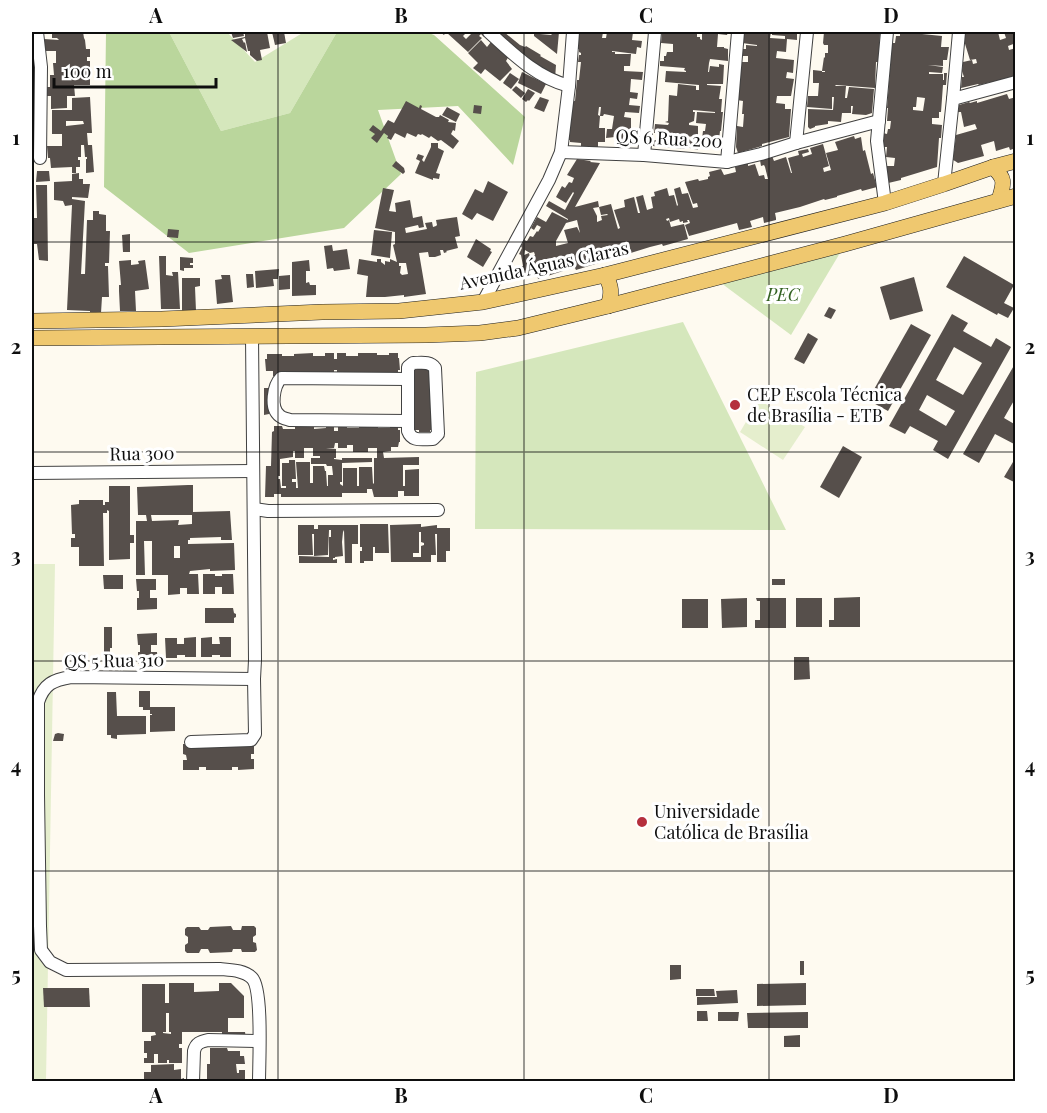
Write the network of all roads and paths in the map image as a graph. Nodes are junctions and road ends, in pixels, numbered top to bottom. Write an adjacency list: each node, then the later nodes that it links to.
1 (37, 32): 16 (street)
2 (489, 32): 10 (street)
3 (573, 32): 10 (street)
4 (655, 32): 15 (street)
5 (738, 32): 18 (street)
6 (807, 32): 13 (street)
7 (887, 32): 12 (street)
8 (959, 32): 11 (street)
9 (1016, 82): 11 (street)
10 (569, 86): 14 (street)
11 (953, 99): 20 (street)
12 (879, 120): 13 (street, QS 6 Rua 200); 23 (street)
13 (796, 143): 18 (street, QS 6 Rua 200)
14 (561, 152): 15 (street, QS 6 Rua 200); 25 (street)
15 (645, 155): 18 (street, QS 6 Rua 200)
16 (40, 158)
17 (1016, 161): 19 (main road, Avenida Águas Claras)
18 (727, 162)
19 (993, 166): 20 (main road, Avenida Águas Claras); 22 (main road)
20 (944, 184): 23 (main road, Avenida Águas Claras)
21 (1016, 195): 22 (main road)
22 (999, 200): 28 (main road)
23 (885, 202): 24 (main road, Avenida Águas Claras)
24 (605, 275): 26 (main road, Avenida Águas Claras); 28 (main road)
25 (495, 280): 26 (street); 27 (street)
26 (502, 298): 27 (main road, Avenida Águas Claras)
27 (483, 302): 29 (main road, Avenida Águas Claras)
28 (608, 306): 31 (main road)
29 (428, 307): 30 (main road, Avenida Águas Claras); 31 (main road)
30 (32, 321)
31 (426, 335): 32 (main road)
32 (252, 336): 33 (main road); 35 (street)
33 (32, 338)
34 (408, 379): 36 (street); 37 (street); 37 (street)
35 (253, 400): 36 (street); 38 (street)
36 (274, 400): 37 (street)
37 (408, 421)
38 (254, 471): 39 (street, Rua 300); 40 (street)
39 (32, 473)
40 (254, 509): 41 (street); 42 (street)
41 (438, 510)
42 (254, 679): 43 (street); 44 (street, QS 5 Rua 310)
43 (191, 742)
44 (259, 1041): 45 (street); 46 (street, QS 5 Rua 310)
45 (193, 1082)
46 (259, 1082)

